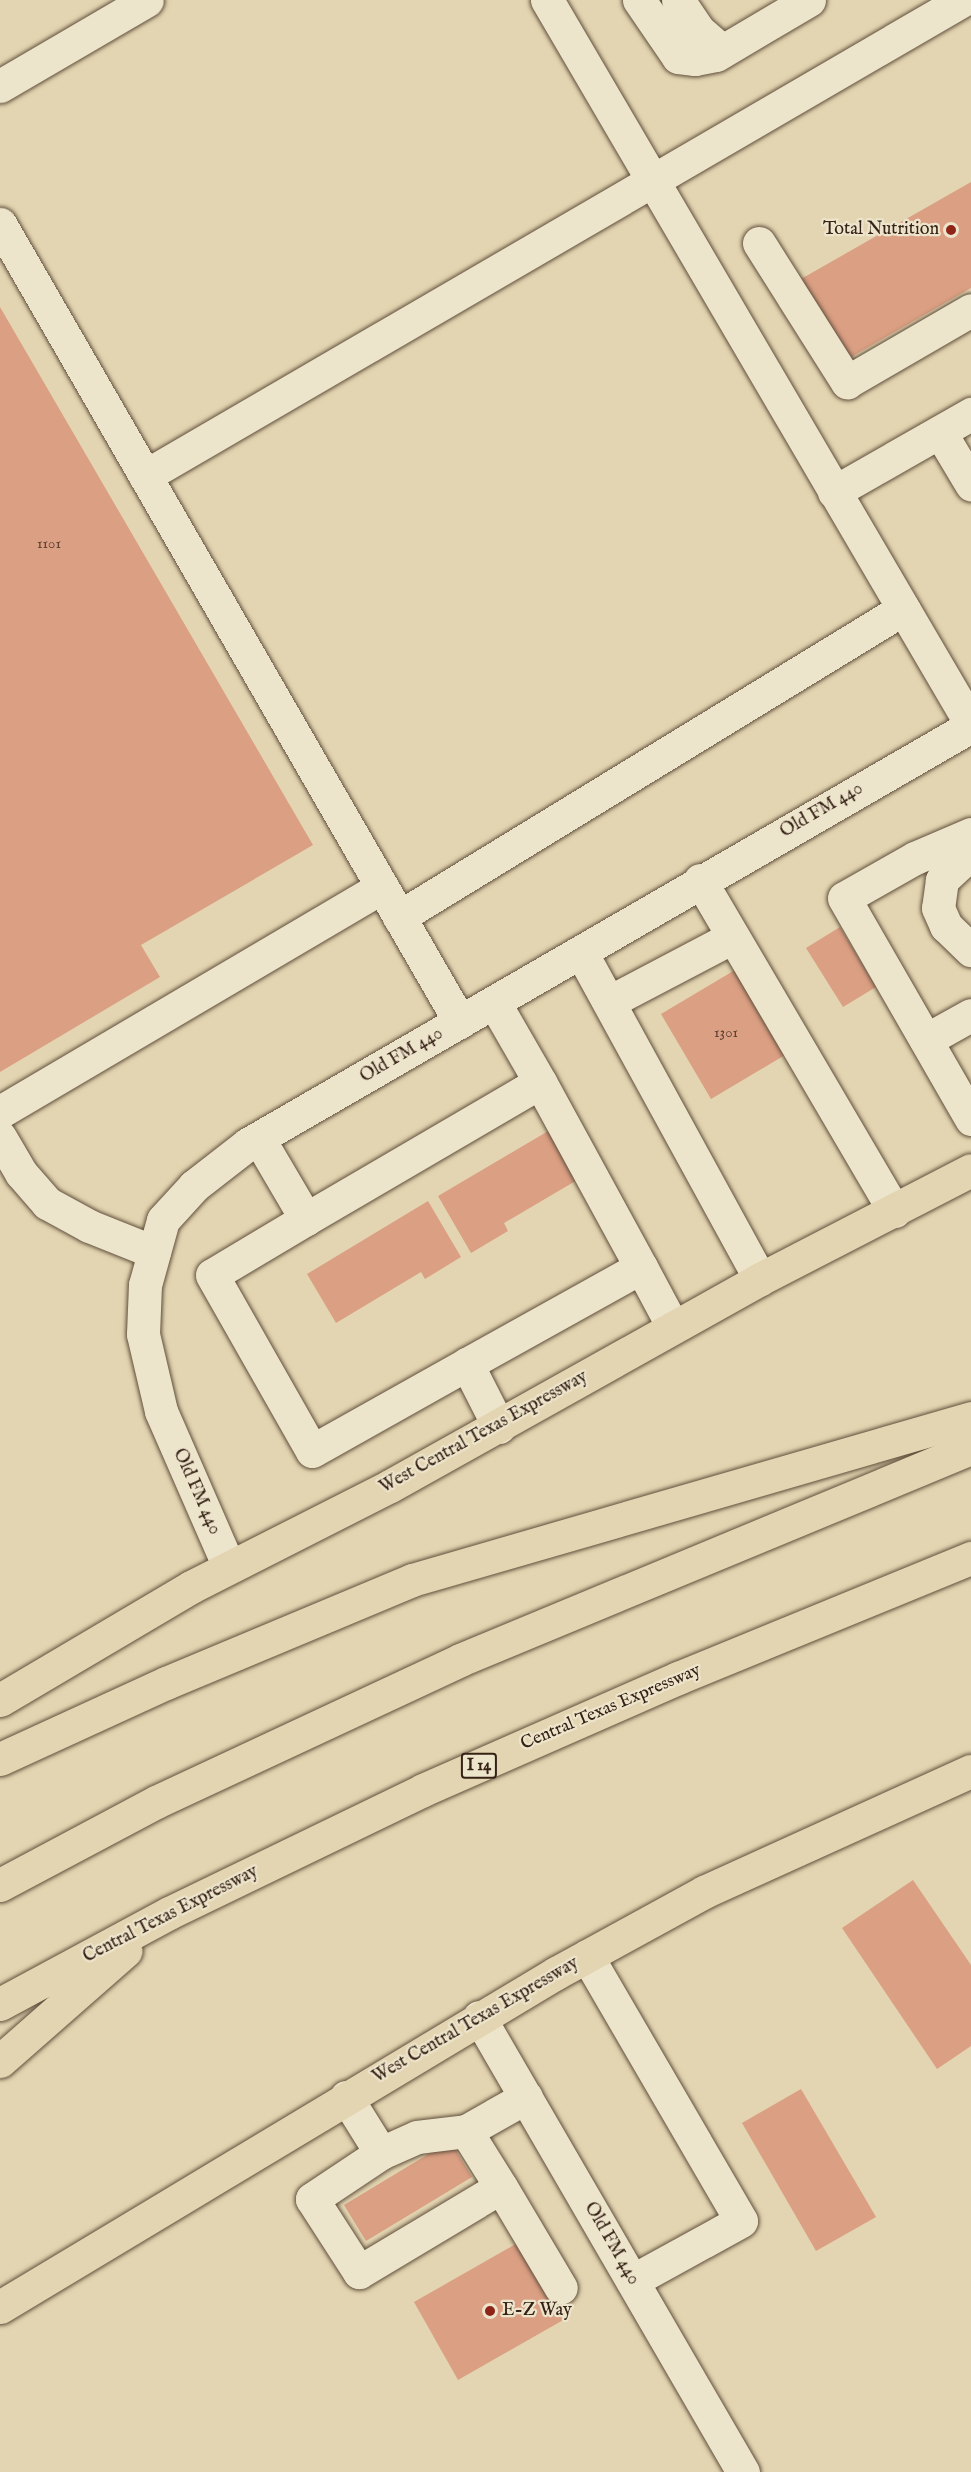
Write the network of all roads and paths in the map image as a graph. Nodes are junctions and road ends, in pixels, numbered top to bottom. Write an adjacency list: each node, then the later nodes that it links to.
1 (147, 0): 8 (street)
2 (547, 0): 9 (street)
3 (639, 0): 7 (street)
4 (678, 0): 7 (street)
5 (809, 0): 7 (street)
6 (963, 0): 9 (street)
7 (722, 51)
8 (0, 86)
9 (653, 182): 15 (street); 17 (street)
10 (0, 225): 15 (street)
11 (759, 243): 12 (street)
12 (971, 310)
13 (971, 414): 14 (street)
14 (940, 432): 16 (street); 17 (street)
15 (145, 476): 23 (street)
16 (971, 484)
17 (834, 492): 18 (street)
18 (903, 609): 19 (street); 24 (street)
19 (971, 725): 22 (street, Old FM 440)
20 (971, 834): 32 (street)
21 (971, 853): 26 (street)
22 (700, 880): 25 (street); 27 (street, Old FM 440)
23 (382, 886): 24 (street); 34 (street)
24 (399, 917): 31 (street)
25 (733, 937): 29 (street); 39 (street)
26 (971, 950)
27 (581, 952): 28 (street, Old FM 440); 29 (street)
28 (495, 1002): 31 (street, Old FM 440); 33 (street)
29 (609, 1002): 43 (street)
30 (971, 1015): 32 (street)
31 (460, 1022): 37 (street, Old FM 440)
32 (926, 1040): 35 (street)
33 (540, 1082): 40 (street); 42 (street)
34 (0, 1112)
35 (971, 1119)
36 (0, 1137): 41 (street)
37 (259, 1139): 40 (street); 41 (street, Old FM 440)
38 (971, 1170): 39 (main road, West Central Texas Expressway)
39 (894, 1211): 43 (main road, West Central Texas Expressway)
40 (306, 1219): 45 (street)
41 (154, 1252): 50 (street, Old FM 440)
42 (641, 1267): 44 (street); 45 (street)
43 (760, 1279): 44 (main road, West Central Texas Expressway)
44 (673, 1327): 47 (main road, West Central Texas Expressway)
45 (466, 1364): 47 (street)
46 (971, 1418): 52 (main road)
47 (499, 1427): 50 (main road, West Central Texas Expressway)
48 (971, 1448): 54 (main road)
49 (971, 1557): 55 (main road, Central Texas Expressway / I 14)
50 (229, 1567): 51 (main road, West Central Texas Expressway)
51 (0, 1700)
52 (0, 1759)
53 (971, 1771): 56 (main road, West Central Texas Expressway)
54 (0, 1885)
55 (169, 1913): 57 (main road, Central Texas Expressway / I 14); 59 (main road)
56 (587, 1956): 58 (main road, West Central Texas Expressway); 65 (street)
57 (0, 2004)
58 (479, 2017): 60 (main road, West Central Texas Expressway); 61 (street, Old FM 440)
59 (0, 2061)
60 (346, 2097): 63 (street); 67 (main road, West Central Texas Expressway)
61 (526, 2097): 62 (street); 65 (street, Old FM 440)
62 (466, 2131): 63 (street); 64 (street)
63 (381, 2153): 64 (street)
64 (501, 2187): 66 (street)
65 (632, 2281): 68 (street, Old FM 440)
66 (561, 2288)
67 (0, 2307)
68 (742, 2472)

